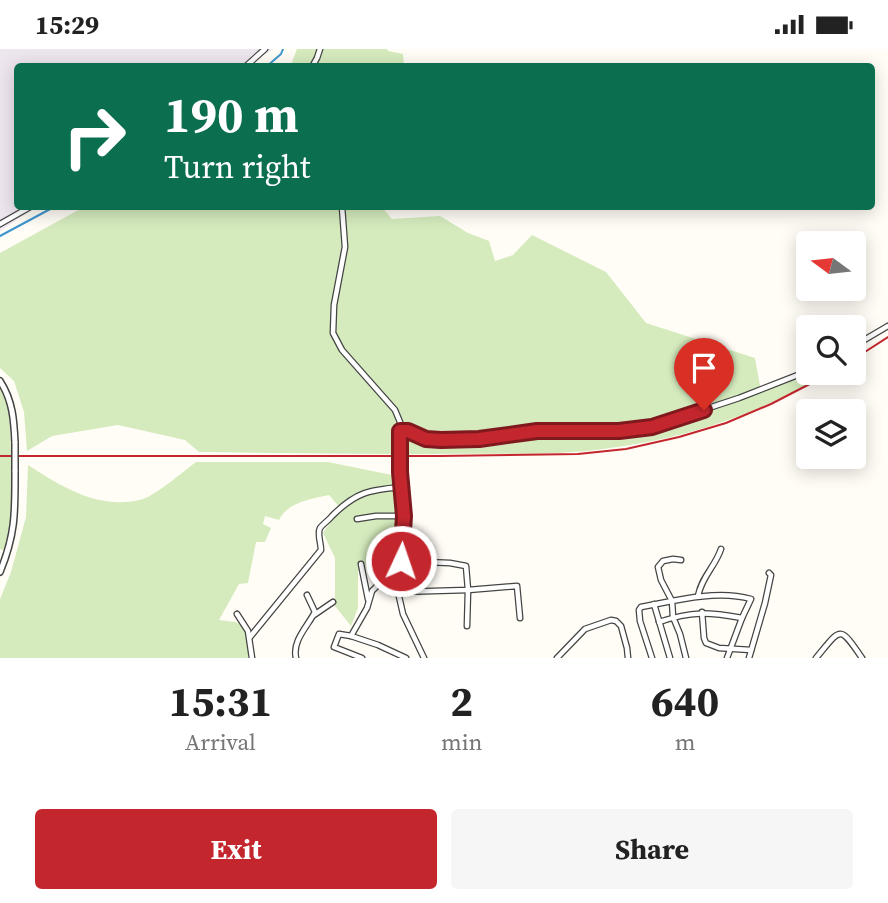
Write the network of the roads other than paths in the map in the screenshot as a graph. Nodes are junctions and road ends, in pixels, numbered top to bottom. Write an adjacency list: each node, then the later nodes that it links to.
1 (265, 49): 2 (street)
2 (249, 63)
3 (25, 210): 5 (street)
4 (342, 210): 10 (street)
5 (0, 224)
6 (888, 326): 7 (street)
7 (866, 339)
8 (796, 376): 10 (street)
9 (0, 381): 18 (street, bridge)
10 (400, 431): 11 (street, bridge)
11 (401, 487): 12 (street); 38 (street)
12 (404, 516): 13 (street); 16 (street)
13 (357, 519)
14 (721, 549): 24 (street)
15 (681, 560): 26 (street)
16 (401, 561): 20 (street); 21 (street)
17 (361, 564): 25 (street)
18 (0, 572)
19 (769, 573): 40 (street)
20 (398, 584): 22 (street); 25 (street)
21 (468, 590): 22 (street); 33 (street); 36 (street)
22 (398, 592): 45 (street)
23 (307, 595): 31 (street)
24 (698, 596): 26 (street); 34 (street)
25 (368, 600): 37 (street)
26 (672, 601): 28 (street); 32 (street)
27 (333, 602): 31 (street)
28 (654, 604): 35 (street); 48 (street)
29 (702, 612): 32 (street); 34 (street); 39 (street)
30 (237, 614): 38 (street)
31 (313, 616): 42 (street)
32 (673, 617): 35 (street); 50 (street)
33 (520, 618)
34 (742, 618): 39 (street)
35 (659, 622): 49 (street)
36 (467, 626)
37 (351, 636): 43 (street); 44 (street)
38 (250, 637): 41 (street)
39 (730, 649): 40 (street); 51 (street)
40 (751, 650): 52 (street)
41 (252, 658)
42 (296, 658)
43 (362, 658)
44 (406, 658)
45 (424, 658)
46 (557, 658): 47 (street)
47 (628, 658)
48 (652, 658)
49 (670, 658)
50 (686, 658)
51 (727, 658)
52 (749, 658)
53 (816, 658): 54 (street)
54 (862, 658)

